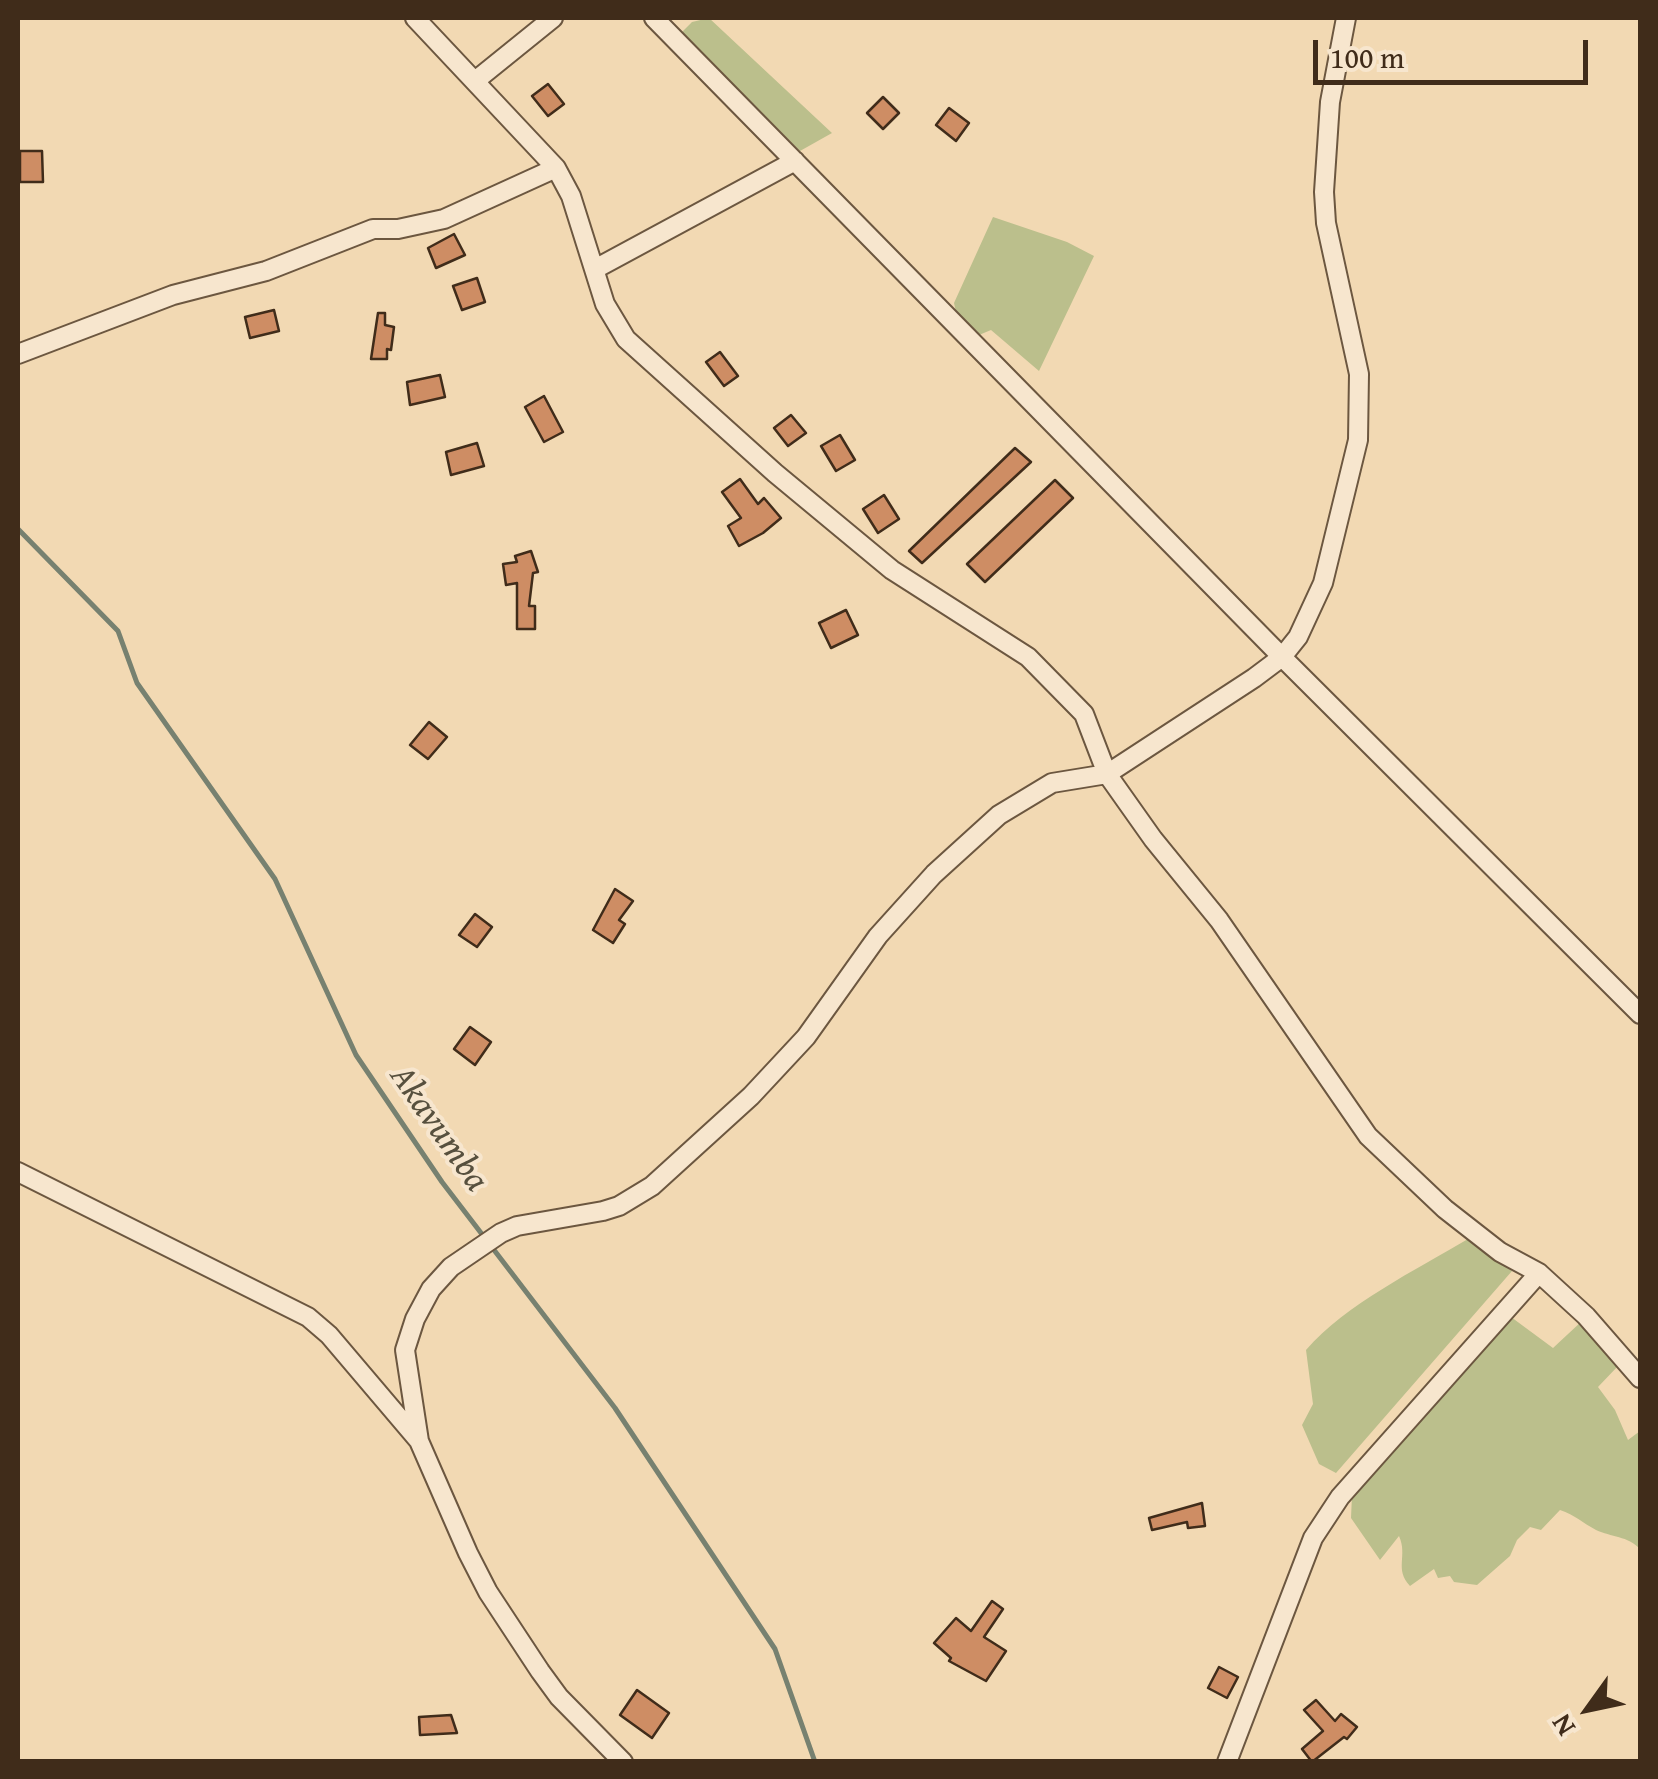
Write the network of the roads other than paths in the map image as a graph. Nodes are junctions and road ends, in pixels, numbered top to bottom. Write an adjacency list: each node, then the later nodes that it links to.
1 (415, 18): 5 (street)
2 (553, 18): 5 (street)
3 (654, 18): 6 (street)
4 (1346, 18): 10 (street)
5 (475, 81): 7 (street)
6 (795, 160): 8 (street); 10 (street)
7 (556, 168): 8 (street); 9 (street)
8 (595, 269): 11 (street)
9 (18, 354)
10 (1282, 656): 11 (street); 12 (street)
11 (1107, 774): 14 (street); 16 (street)
12 (1640, 1014)
13 (18, 1172): 16 (street)
14 (1539, 1273): 15 (street); 18 (street)
15 (1640, 1378)
16 (419, 1441): 17 (street)
17 (623, 1762)
18 (1227, 1762)

